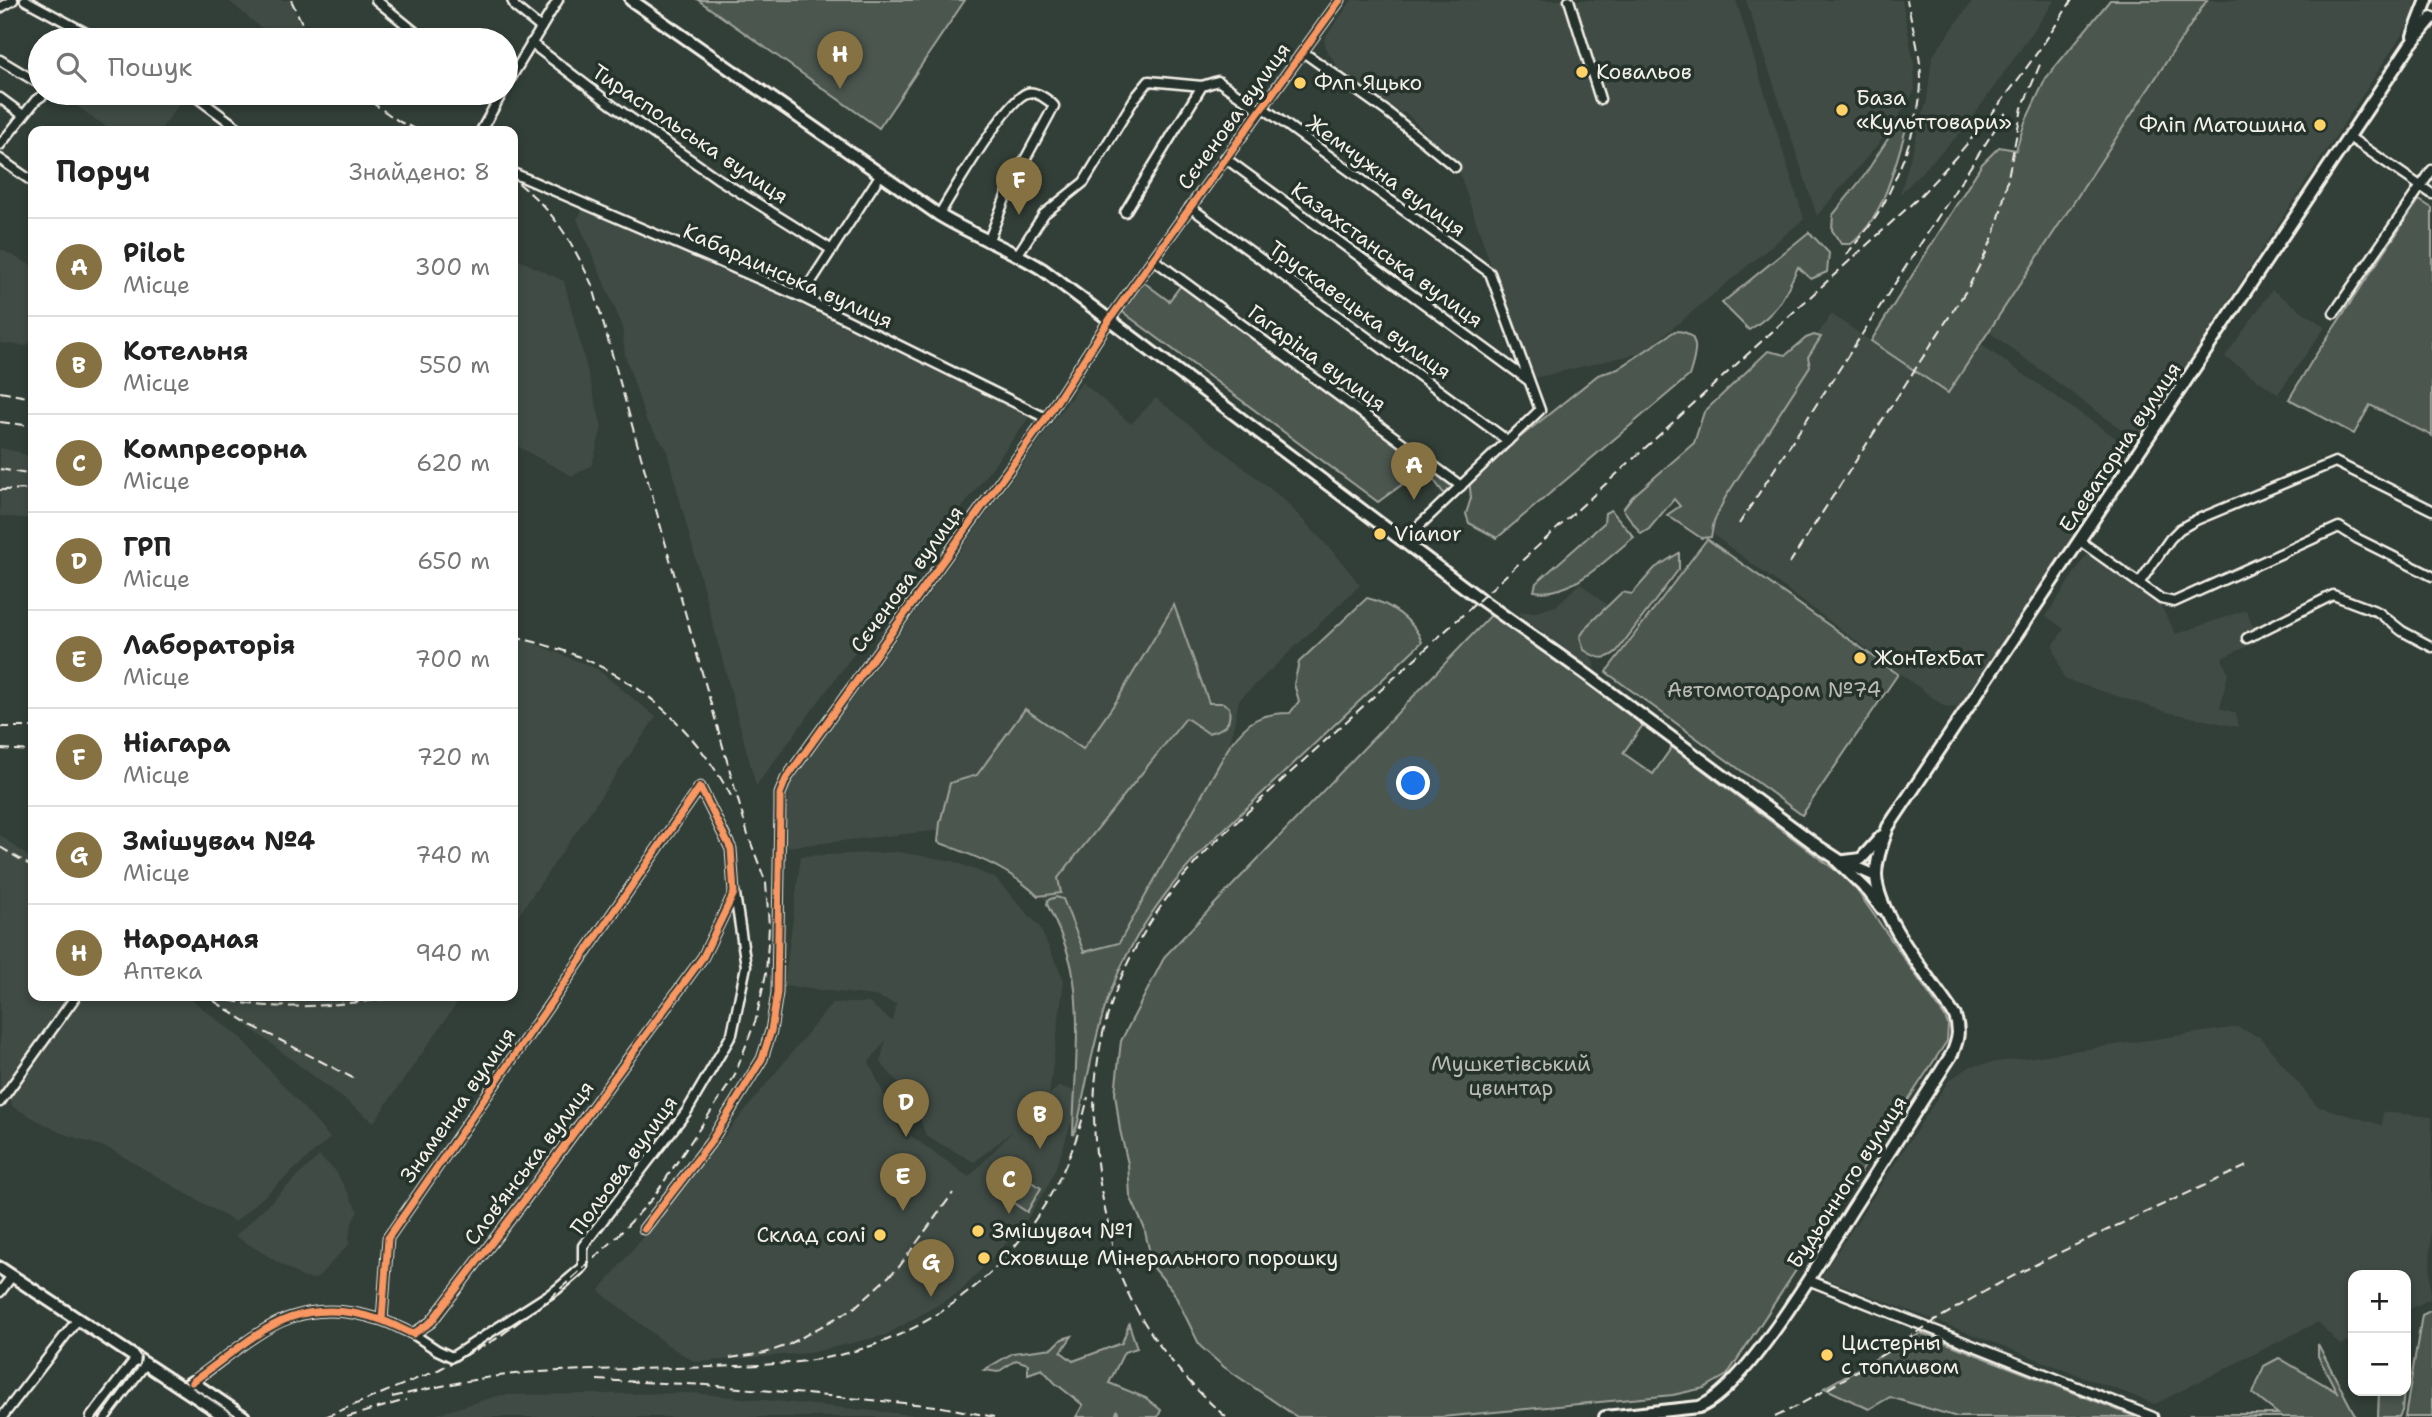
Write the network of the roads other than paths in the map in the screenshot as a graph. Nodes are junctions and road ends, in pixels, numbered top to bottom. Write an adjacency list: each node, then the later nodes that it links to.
1 (13, 0): 10 (street)
2 (25, 0): 12 (street)
3 (376, 0): 13 (street)
4 (512, 0): 14 (street)
5 (558, 0): 14 (street)
6 (631, 0): 37 (main road)
7 (1340, 0): 17 (street, Сєченова вулиця)
8 (1569, 0): 23 (street)
9 (2427, 0): 16 (main road, Елеваторна вулиця)
10 (0, 8)
11 (2432, 18): 16 (main road, Елеваторна вулиця)
12 (77, 28)
13 (410, 28)
14 (541, 28): 15 (street)
15 (531, 43): 19 (street); 46 (street, Тираспольська вулиця)
16 (2410, 45): 31 (main road, Елеваторна вулиця)
17 (1303, 52): 27 (street, Сєченова вулиця); 35 (street)
18 (0, 60): 20 (street)
19 (518, 65)
20 (28, 77)
21 (1202, 86): 27 (street, Жемчужна вулиця); 43 (street); 47 (street)
22 (0, 98): 28 (street)
23 (1600, 99)
24 (32, 105): 28 (street)
25 (207, 105): 29 (street)
26 (494, 105): 30 (street)
27 (1261, 108): 33 (street, Сєченова вулиця); 52 (street, Жемчужна вулиця)
28 (23, 115): 32 (street)
29 (235, 126)
30 (483, 126)
31 (2349, 137): 40 (street); 58 (main road, Елеваторна вулиця)
32 (0, 145)
33 (1226, 158): 42 (street, Сєченова вулиця); 52 (street, Казахстанська вулиця)
34 (0, 159): 39 (street)
35 (1455, 167)
36 (2432, 170): 40 (street)
37 (881, 174): 44 (main road); 46 (street)
38 (518, 175): 49 (street, Кабардинська вулиця)
39 (28, 179)
40 (2421, 186): 41 (street); 50 (street)
41 (2432, 194)
42 (1190, 207): 48 (street, Сєченова вулиця); 54 (street, Трускавецька вулиця)
43 (1125, 212)
44 (939, 215): 45 (main road); 45 (street)
45 (988, 242): 47 (main road)
46 (832, 250): 49 (street)
47 (1018, 254): 51 (main road)
48 (1153, 259): 51 (street, Сєченова вулиця); 55 (street, Гагаріна вулиця)
49 (802, 297): 53 (street, Кабардинська вулиця)
50 (2334, 313)
51 (1110, 319): 53 (street, Сєченова вулиця); 57 (main road)
52 (1528, 380): 54 (street)
53 (1046, 418): 71 (street, Сєченова вулиця)
54 (1508, 441): 55 (street)
55 (1461, 486): 57 (street)
56 (2432, 510): 60 (street)
57 (1403, 541): 65 (main road)
58 (2080, 541): 60 (street); 64 (main road, Елеваторна вулиця)
59 (2432, 576): 60 (street)
60 (2140, 582)
61 (2247, 638): 62 (street)
62 (2432, 647)
63 (700, 787): 67 (street, Слов’янська вулиця); 77 (street, Знаменна вулиця)
64 (1888, 827): 65 (main road); 66 (main road, Елеваторна вулиця)
65 (1833, 857): 66 (main road); 68 (main road)
66 (1876, 876): 68 (main road, Будьонного вулиця)
67 (734, 893): 78 (street, Слов’янська вулиця); 78 (street, Польова вулиця)
68 (1891, 921): 74 (main road, Будьонного вулиця)
69 (72, 1001): 70 (street)
70 (0, 1102)
71 (644, 1229)
72 (0, 1268): 73 (main road)
73 (12, 1276): 75 (street); 76 (main road)
74 (1808, 1280): 86 (main road, Будьонного вулиця); 87 (street)
75 (0, 1292)
76 (78, 1319): 79 (main road); 81 (street)
77 (382, 1320): 78 (street); 80 (street)
78 (413, 1334)
79 (141, 1360): 80 (main road); 82 (street); 83 (street)
80 (188, 1385): 84 (main road); 85 (main road)
81 (2, 1417)
82 (91, 1417)
83 (105, 1417)
84 (226, 1417)
85 (244, 1417)
86 (1605, 1417)
87 (2153, 1417)

